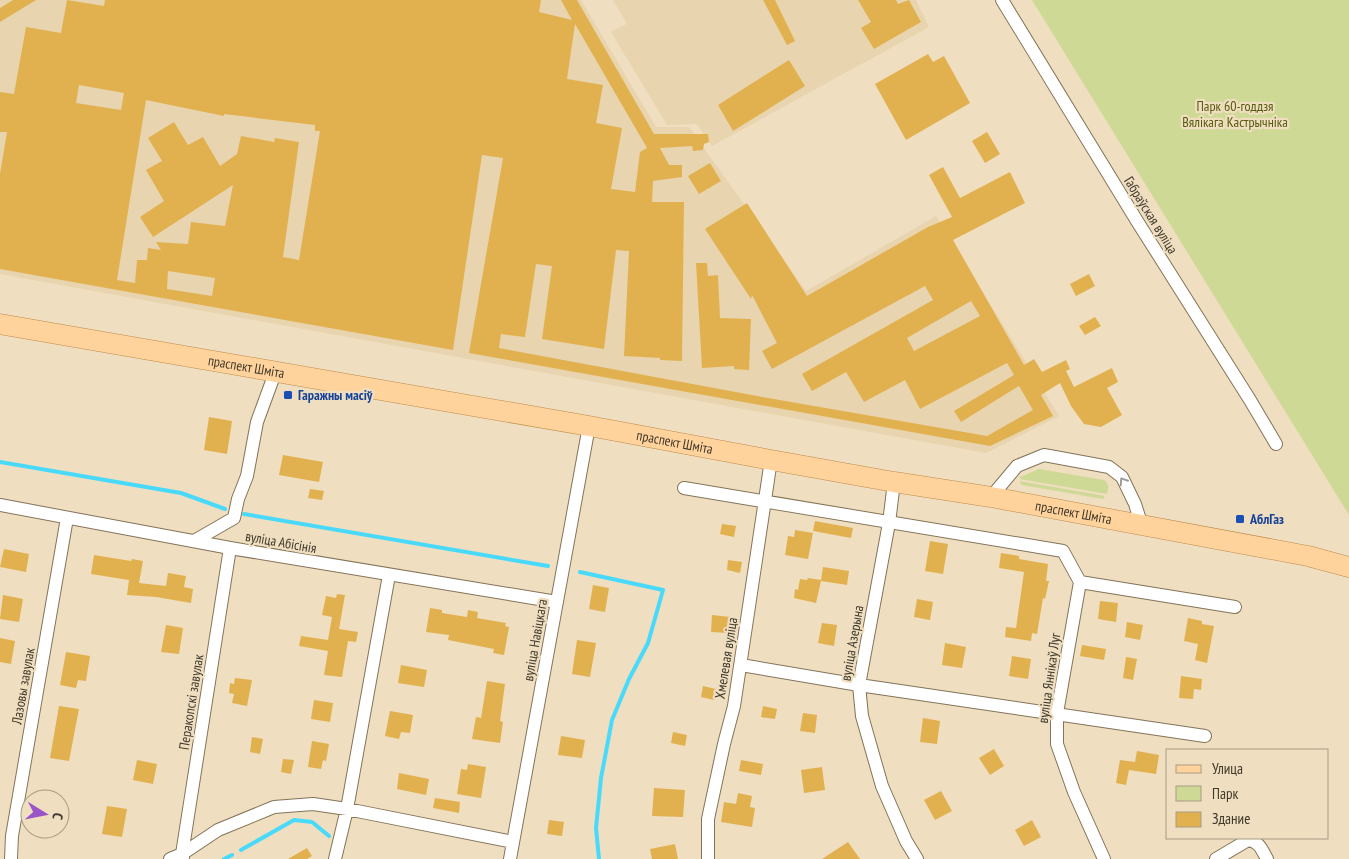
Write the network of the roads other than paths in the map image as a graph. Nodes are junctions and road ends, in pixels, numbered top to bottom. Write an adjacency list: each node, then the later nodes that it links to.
1 (1002, 0): 5 (street, Габраўская вуліца)
2 (0, 324): 3 (main road, праспект Шміта)
3 (275, 372): 4 (main road, праспект Шміта); 15 (street)
4 (589, 426): 6 (main road, праспект Шміта); 20 (street, вуліца Навіцкага)
5 (1276, 444)
6 (771, 460): 7 (main road, праспект Шміта); 10 (street, Хмелевая вуліца)
7 (894, 482): 9 (main road, праспект Шміта); 13 (street, вуліца Азерына)
8 (684, 488): 10 (street)
9 (991, 497): 14 (main road, праспект Шміта); 14 (street, one-way to 9)
10 (765, 502): 13 (street); 22 (street, Хмелевая вуліца)
11 (0, 506): 12 (street, вуліца Абісінія)
12 (67, 518): 15 (street, вуліца Абісінія); 29 (street, Лазовы завулак)
13 (889, 523): 19 (street); 23 (street, вуліца Азерына)
14 (1142, 526): 17 (main road, праспект Шміта)
15 (194, 541): 16 (street, вуліца Абісінія)
16 (230, 548): 18 (street, вуліца Абісінія); 28 (street, Перакопскі завулак)
17 (1349, 567)
18 (389, 575): 20 (street, вуліца Абісінія); 26 (street)
19 (1080, 582): 21 (street); 24 (street, вуліца Яннікаў Луг)
20 (557, 602): 27 (street, вуліца Навіцкага)
21 (1235, 607)
22 (741, 665): 23 (street); 33 (street, Хмелевая вуліца)
23 (859, 685): 24 (street); 34 (street, вуліца Азерына)
24 (1057, 713): 25 (street); 35 (street, вуліца Яннікаў Луг)
25 (1206, 736)
26 (347, 809): 27 (street); 28 (street); 31 (street)
27 (513, 842): 32 (street, вуліца Навіцкага)
28 (183, 856): 30 (street)
29 (11, 859)
30 (170, 859)
31 (335, 859)
32 (510, 859)
33 (708, 859)
34 (917, 859)
35 (1104, 859)
36 (1216, 859): 37 (street)
37 (1267, 859)

